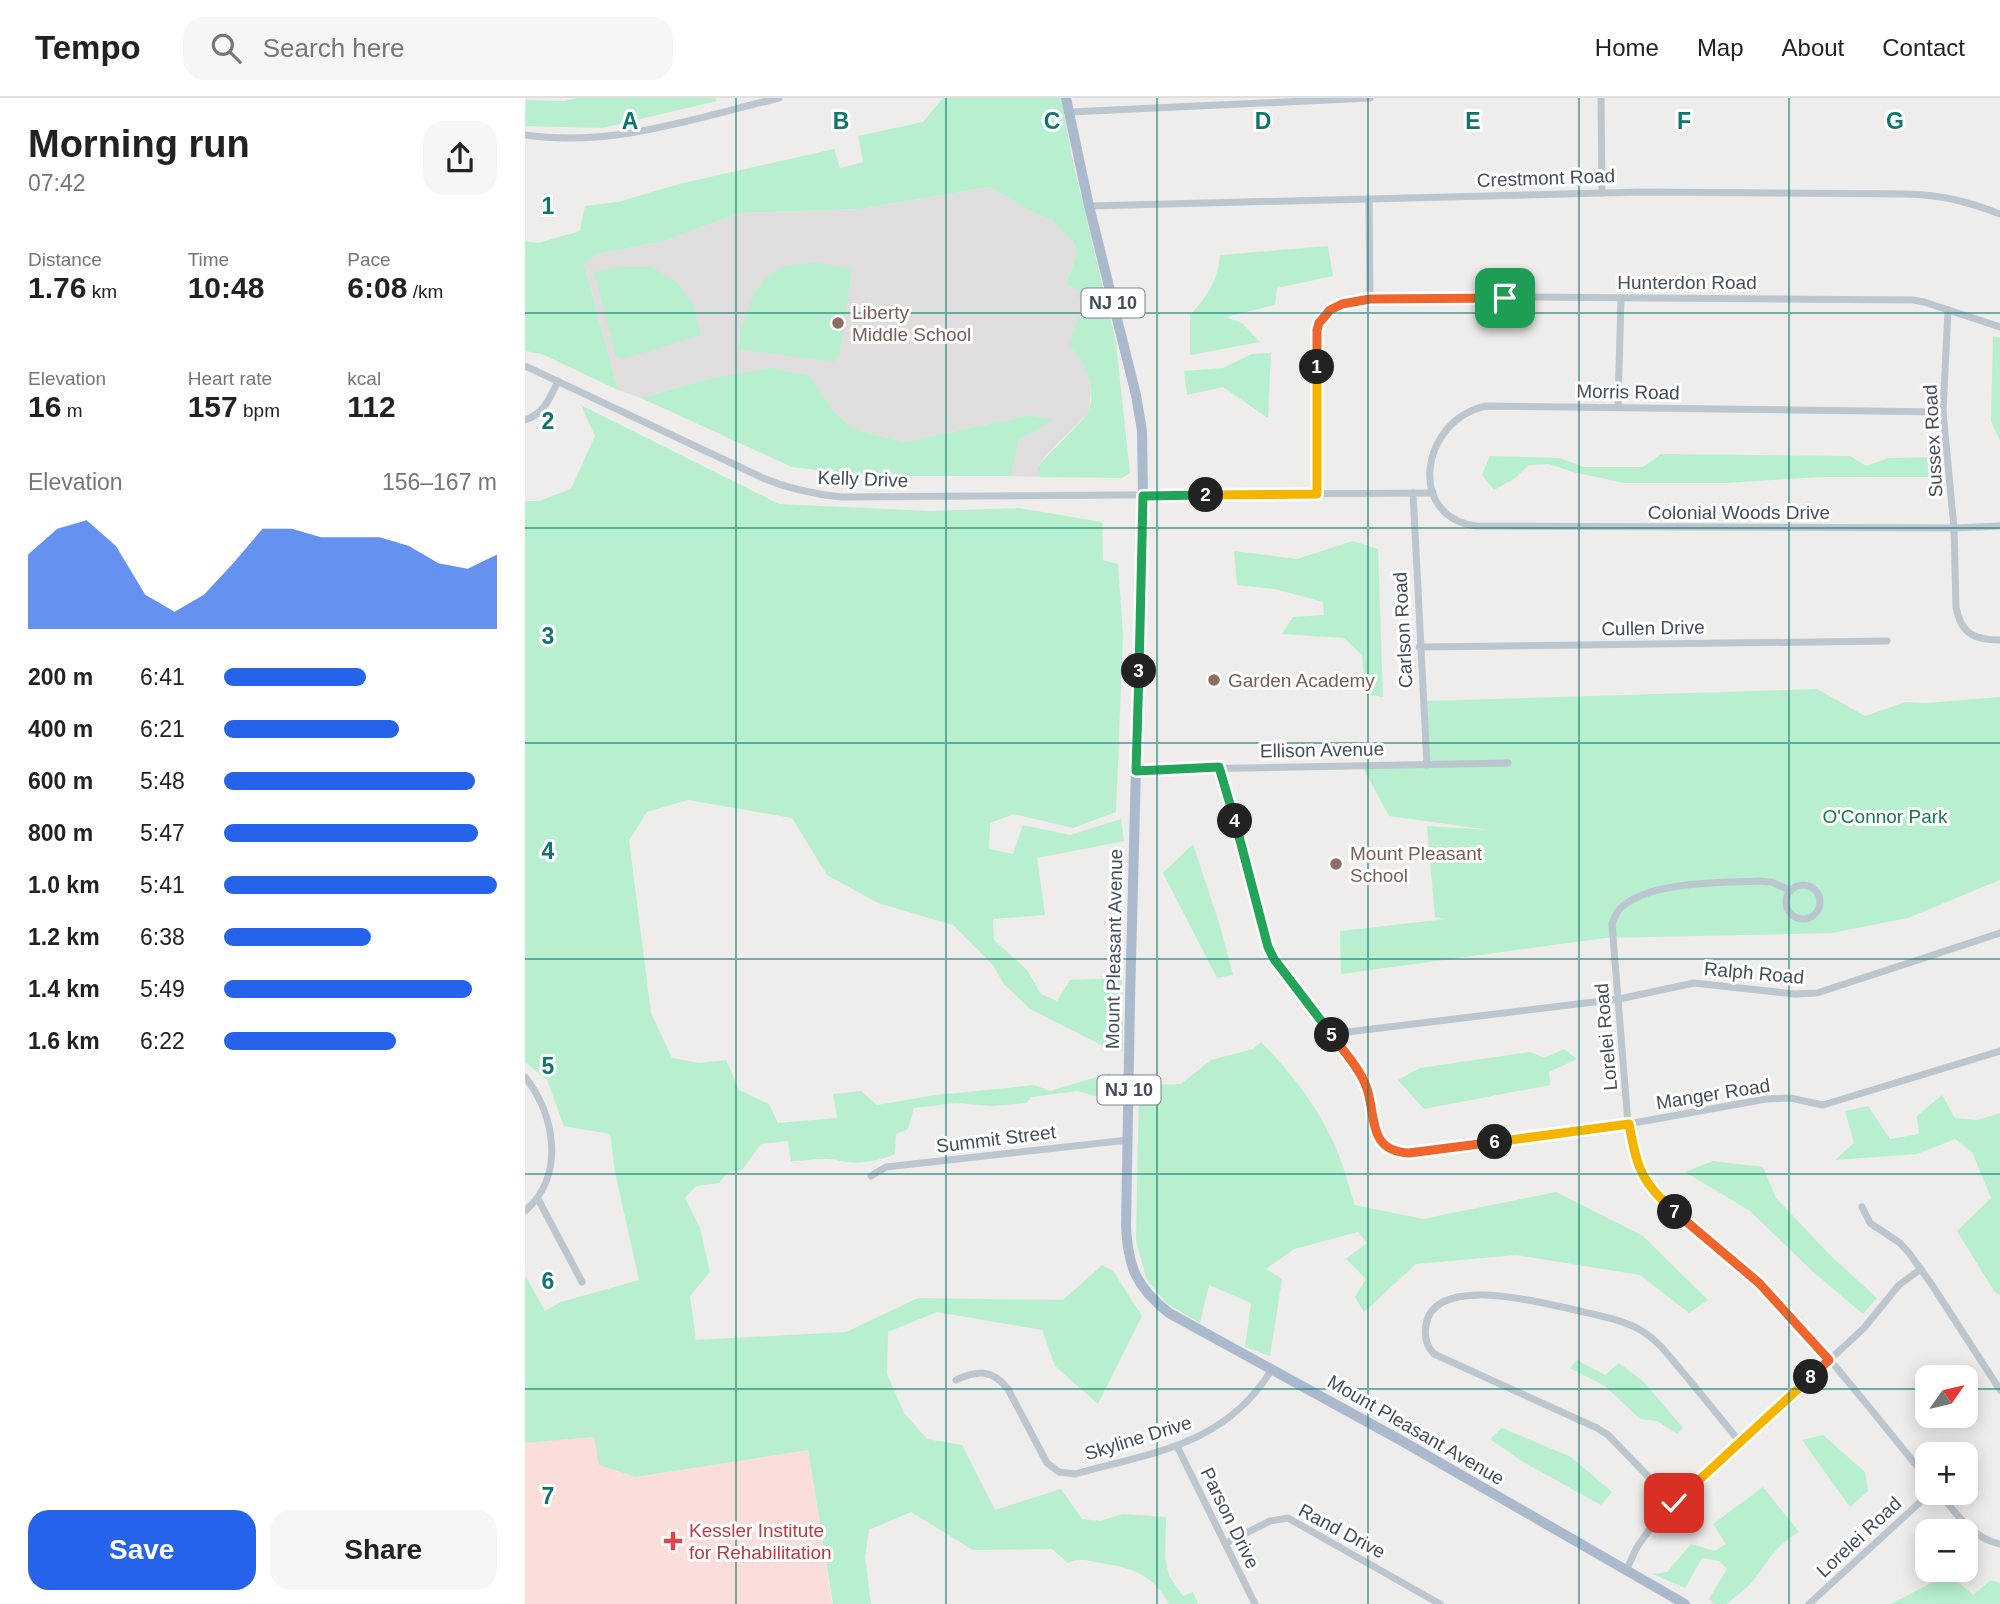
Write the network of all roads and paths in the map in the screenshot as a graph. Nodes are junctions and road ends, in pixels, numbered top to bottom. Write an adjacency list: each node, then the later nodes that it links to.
1 (779, 98): 6 (street)
2 (1066, 98): 5 (main road, NJ 10)
3 (1370, 98): 5 (street)
4 (1601, 98): 7 (street)
5 (1070, 112): 9 (main road, Mount Pleasant Avenue / NJ 10)
6 (525, 135)
7 (1602, 193): 8 (street, Crestmont Road); 10 (street, Crestmont Road)
8 (1369, 199): 9 (street, Crestmont Road); 12 (street)
9 (1089, 206): 23 (main road, Mount Pleasant Avenue / NJ 10)
10 (2000, 214)
11 (1621, 298): 12 (street, Hunterdon Road); 13 (street, Hunterdon Road); 17 (street)
12 (1370, 299): 22 (street, Hunterdon Road)
13 (1948, 310): 14 (street, Hunterdon Road); 18 (street, Sussex Road)
14 (2000, 327)
15 (525, 366): 16 (street, Kelly Drive)
16 (558, 381): 19 (street); 23 (street, Kelly Drive)
17 (1618, 407): 18 (street, Morris Road); 21 (street, Morris Road)
18 (1943, 412): 25 (street, Sussex Road)
19 (525, 420)
20 (1413, 493): 21 (street, Kelly Drive); 22 (street, Kelly Drive); 28 (street, Carlson Road)
21 (1433, 493): 25 (street, Colonial Woods Drive)
22 (1317, 494): 23 (street, Kelly Drive)
23 (1143, 496): 32 (main road, Mount Pleasant Avenue / NJ 10)
24 (2000, 526): 25 (street, Colonial Woods Drive)
25 (1955, 528): 26 (street, Sussex Road)
26 (2000, 640)
27 (1888, 641): 28 (street, Cullen Drive)
28 (1419, 647): 30 (street, Carlson Road)
29 (1508, 763): 30 (street, Ellison Avenue)
30 (1427, 765): 31 (street, Ellison Avenue)
31 (1219, 767): 32 (street, Ellison Avenue); 36 (street, Manger Road)
32 (1136, 771): 40 (main road, Mount Pleasant Avenue / NJ 10)
33 (1790, 890): 33 (street); 35 (street, Lorelei Road)
34 (2000, 933): 35 (street, Ralph Road)
35 (1619, 999): 36 (street, Ralph Road); 39 (street, Lorelei Road)
36 (1331, 1034): 39 (street, Manger Road)
37 (2000, 1051): 39 (street, Manger Road)
38 (525, 1077): 42 (street)
39 (1629, 1124): 47 (street, Lorelei Road)
40 (1128, 1140): 41 (street, Summit Street); 48 (main road, Mount Pleasant Avenue / NJ 10)
41 (871, 1176)
42 (538, 1199): 44 (street); 46 (street)
43 (1862, 1207): 45 (street)
44 (525, 1211)
45 (1921, 1269): 47 (street); 50 (street)
46 (582, 1282)
47 (1829, 1360): 53 (street); 55 (street, Lorelei Road)
48 (1272, 1369): 54 (street, Skyline Drive); 61 (main road, Mount Pleasant Avenue / NJ 10)
49 (2000, 1370): 50 (street)
50 (1991, 1377): 52 (street)
51 (956, 1380): 54 (street, Skyline Drive)
52 (2000, 1390)
53 (1740, 1442): 56 (street); 56 (street)
54 (1177, 1446): 59 (street, Parson Drive)
55 (1915, 1464)
56 (1674, 1503): 61 (street)
57 (1917, 1505): 65 (street, Lorelei Road)
58 (1949, 1505): 60 (street)
59 (1226, 1543): 62 (street, Parson Drive); 63 (street, Rand Drive)
60 (2000, 1544)
61 (1626, 1570): 64 (main road, Mount Pleasant Avenue / NJ 10)
62 (1255, 1604)
63 (1440, 1604)
64 (1685, 1604)
65 (1809, 1604)

